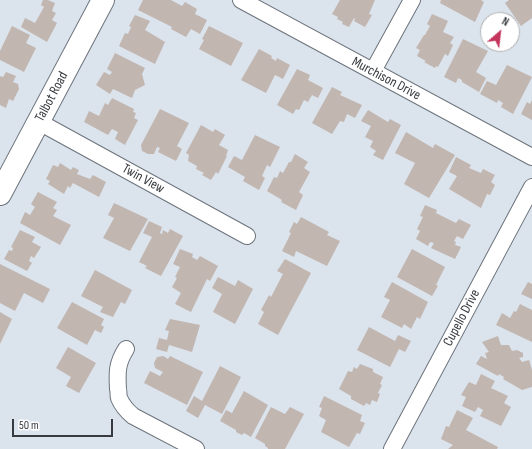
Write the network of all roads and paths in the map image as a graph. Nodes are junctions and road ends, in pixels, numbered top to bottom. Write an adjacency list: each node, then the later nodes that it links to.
1 (103, 0): 5 (main road, Talbot Road)
2 (241, 0): 4 (street, Murchison Drive)
3 (412, 0): 4 (street)
4 (373, 71): 6 (street, Murchison Drive)
5 (39, 122): 8 (main road, Talbot Road); 9 (street, Twin View)
6 (532, 157)
7 (532, 187): 12 (street, Cupello Drive)
8 (0, 194)
9 (247, 236)
10 (126, 349): 11 (street)
11 (196, 449)
12 (392, 449)

